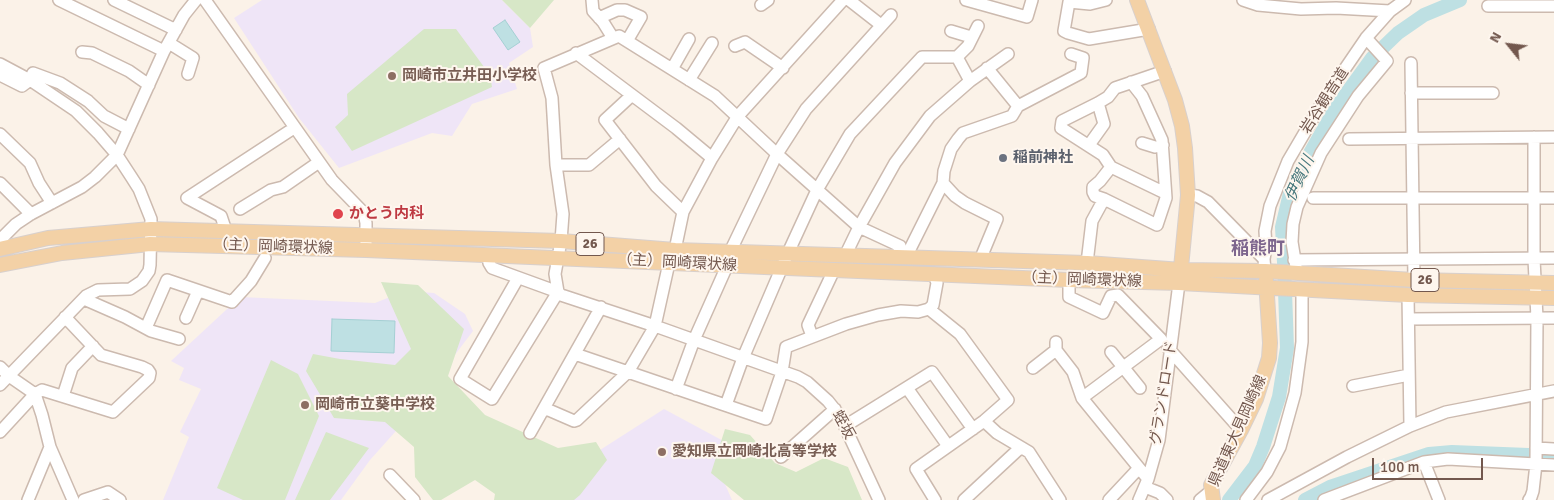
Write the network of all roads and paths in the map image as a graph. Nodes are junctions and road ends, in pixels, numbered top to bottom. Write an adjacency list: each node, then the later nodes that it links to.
1 (58, 0): 32 (street)
2 (114, 0): 23 (street)
3 (196, 0): 23 (street)
4 (205, 0): 57 (street)
5 (592, 0): 19 (street)
6 (844, 0): 40 (street)
7 (849, 0): 20 (street)
8 (966, 0): 9 (street)
9 (1032, 0)
10 (1106, 0): 22 (street)
11 (1137, 0): 22 (main road)
12 (1243, 0): 14 (street)
13 (1405, 0): 17 (street, 岩谷観音道)
14 (1336, 4): 17 (street)
15 (1488, 6): 16 (street)
16 (1554, 6)
17 (1390, 11): 29 (street, 岩谷観音道)
18 (892, 15): 20 (street)
19 (599, 18): 26 (street); 28 (street)
20 (881, 25): 68 (street)
21 (978, 26): 25 (street)
22 (1149, 29): 43 (main road)
23 (176, 30): 32 (street)
24 (951, 30): 25 (street)
25 (971, 37): 37 (street)
26 (613, 38): 28 (street); 34 (street)
27 (689, 39): 42 (street)
28 (627, 41): 42 (street)
29 (1370, 42): 113 (street, 岩谷観音道); 115 (street)
30 (712, 43): 47 (street)
31 (735, 46): 40 (street)
32 (166, 47): 44 (street); 50 (street)
33 (82, 52): 50 (street)
34 (576, 53): 53 (street); 72 (street)
35 (1008, 54): 41 (street)
36 (1071, 54): 55 (street)
37 (957, 57): 48 (street); 78 (street)
38 (1411, 63): 51 (street)
39 (0, 64): 46 (street)
40 (783, 68): 56 (street)
41 (987, 68): 48 (street); 55 (street)
42 (672, 69): 47 (street)
43 (1165, 70): 49 (street); 75 (main road)
44 (188, 74)
45 (0, 75): 46 (street)
46 (30, 80): 58 (street); 69 (street)
47 (689, 80): 56 (street)
48 (970, 81): 90 (street)
49 (1131, 82): 54 (street); 67 (street)
50 (149, 85): 58 (street)
51 (1411, 93): 52 (street); 62 (street)
52 (1494, 93)
53 (632, 95): 63 (street); 70 (street)
54 (1098, 103): 66 (street); 66 (street)
55 (1018, 106): 77 (street)
56 (738, 116): 68 (street); 70 (street)
57 (294, 128): 71 (street); 92 (street)
58 (129, 129): 69 (street)
59 (0, 134): 86 (street)
60 (1554, 136): 61 (street)
61 (1534, 137): 62 (street); 83 (street)
62 (1412, 138): 64 (street); 82 (street)
63 (620, 139): 72 (street); 88 (street)
64 (1349, 139)
65 (1142, 143): 67 (street)
66 (1089, 145): 73 (street)
67 (1163, 145): 74 (street)
68 (777, 154): 78 (street); 106 (street)
69 (117, 155): 86 (street); 91 (street)
70 (712, 158): 88 (street)
71 (319, 162): 87 (street); 93 (street)
72 (556, 166): 94 (street)
73 (1111, 167): 79 (street); 85 (street)
74 (1165, 178): 75 (street); 79 (street)
75 (1187, 178): 80 (main road)
76 (0, 183): 89 (street)
77 (943, 183): 102 (street); 108 (street)
78 (817, 190): 90 (street); 99 (street)
79 (1165, 193): 85 (street)
80 (1188, 195): 113 (street); 118 (main road)
81 (1313, 198): 82 (street)
82 (1412, 198): 83 (street); 109 (street)
83 (1535, 198): 84 (street); 107 (street)
84 (1554, 198)
85 (1104, 199): 111 (street)
86 (52, 203): 89 (street)
87 (240, 208)
88 (684, 212): 98 (street)
89 (31, 214): 96 (street)
90 (859, 227): 101 (street); 102 (street)
91 (150, 229): 92 (main road, （主）岡崎環状線 / 26); 95 (street); 96 (main road, （主）岡崎環状線 / 26)
92 (226, 231): 93 (main road, （主）岡崎環状線 / 26)
93 (366, 235): 94 (main road, （主）岡崎環状線 / 26); 97 (street)
94 (561, 241): 98 (main road, （主）岡崎環状線 / 26); 104 (street)
95 (150, 244): 97 (main road, （主）岡崎環状線 / 26); 112 (main road, （主）岡崎環状線 / 26); 131 (street)
96 (0, 248)
97 (366, 250): 100 (main road, （主）岡崎環状線 / 26)
98 (675, 250): 106 (main road, （主）岡崎環状線 / 26)
99 (788, 253): 101 (main road, （主）岡崎環状線 / 26); 106 (main road, （主）岡崎環状線 / 26); 114 (street)
100 (488, 255): 104 (main road, （主）岡崎環状線 / 26); 119 (street, 蛭坂)
101 (845, 256): 102 (main road, （主）岡崎環状線 / 26)
102 (902, 257): 108 (main road, （主）岡崎環状線 / 26)
103 (265, 258): 126 (street)
104 (558, 258): 110 (main road, （主）岡崎環状線 / 26); 127 (street)
105 (1554, 258): 107 (street)
106 (729, 259): 110 (main road, （主）岡崎環状線 / 26); 114 (main road, （主）岡崎環状線 / 26); 144 (street)
107 (1534, 259): 109 (street); 122 (street)
108 (980, 260): 111 (main road, （主）岡崎環状線 / 26)
109 (1412, 260): 115 (street); 121 (street)
110 (669, 263): 139 (street)
111 (1087, 263): 118 (main road, （主）岡崎環状線 / 26)
112 (0, 265)
113 (1264, 265): 115 (main road, 26); 118 (main road, （主）岡崎環状線 / 26); 124 (main road, 県道東大見岡崎線)
114 (782, 267): 116 (main road, （主）岡崎環状線 / 26); 149 (street)
115 (1296, 267): 121 (main road, 26)
116 (834, 270): 117 (main road, （主）岡崎環状線 / 26); 141 (street)
117 (934, 274): 120 (main road, （主）岡崎環状線 / 26); 133 (street)
118 (1181, 276): 120 (main road, （主）岡崎環状線 / 26); 124 (main road, （主）岡崎環状線 / 26); 147 (street, グランドロード)
119 (518, 278): 127 (street, 蛭坂); 127 (street)
120 (1069, 280): 143 (street)
121 (1414, 280): 122 (main road, 26)
122 (1536, 282): 123 (main road, 26); 129 (street)
123 (1554, 283)
124 (1266, 288): 125 (main road, 26); 174 (main road, 県道東大見岡崎線)
125 (1302, 290): 128 (main road, 26); 202 (street)
126 (198, 291): 135 (street); 140 (street)
127 (558, 292): 132 (street, 蛭坂)
128 (1408, 295): 129 (main road, 26); 138 (street)
129 (1536, 298): 130 (main road, 26); 136 (street)
130 (1554, 298)
131 (84, 299): 134 (street); 140 (street)
132 (601, 307): 139 (street, 蛭坂); 148 (street)
133 (929, 309): 141 (street); 170 (street)
134 (65, 317): 145 (street); 156 (street)
135 (186, 318)
136 (1537, 318): 137 (street); 138 (street); 164 (street)
137 (1554, 318)
138 (1409, 319): 155 (street)
139 (655, 326): 144 (street, 蛭坂); 153 (street)
140 (146, 328): 142 (street)
141 (812, 336): 154 (street)
142 (179, 339)
143 (1161, 339): 147 (street); 152 (street)
144 (694, 340): 149 (street, 蛭坂); 161 (street)
145 (93, 346): 165 (street); 165 (street)
146 (1111, 352): 152 (street)
147 (1171, 352): 174 (street); 188 (street, グランドロード)
148 (575, 354): 153 (street); 168 (street)
149 (743, 358): 154 (street, 蛭坂); 167 (street)
150 (0, 367): 156 (street)
151 (1033, 368): 166 (street)
152 (1124, 368): 160 (street); 166 (street)
153 (628, 372): 161 (street); 168 (street)
154 (782, 372): 167 (street); 169 (street, 蛭坂)
155 (1409, 375): 158 (street); 172 (street)
156 (8, 376): 157 (street); 163 (street)
157 (0, 385)
158 (1354, 386)
159 (907, 388): 171 (street); 173 (street); 177 (street)
160 (1140, 388)
161 (676, 389): 167 (street)
162 (1554, 391): 164 (street)
163 (35, 394): 165 (street); 175 (street); 178 (street)
164 (1536, 395): 172 (street); 180 (street)
165 (63, 396)
166 (1082, 398): 186 (street)
167 (726, 405)
168 (544, 408): 176 (street)
169 (835, 409): 171 (street, 蛭坂); 182 (street)
170 (984, 421): 173 (street); 179 (street)
171 (845, 426): 195 (street, 蛭坂)
172 (1410, 426): 203 (street)
173 (973, 428): 177 (street)
174 (1241, 430): 189 (main road, 県道東大見岡崎線)
175 (0, 432)
176 (530, 433)
177 (948, 446): 196 (street)
178 (50, 447): 190 (street); 191 (street)
179 (1020, 448): 197 (street); 198 (street)
180 (1536, 448): 181 (street); 184 (street)
181 (1554, 449)
182 (780, 457)
183 (1424, 462): 184 (street); 204 (street); 205 (street)
184 (1536, 464): 185 (street); 206 (street)
185 (1554, 465)
186 (1139, 468): 188 (street); 199 (street)
187 (390, 475): 194 (street)
188 (1146, 483): 200 (street, グランドロード); 201 (street)
189 (1208, 497)
190 (28, 500)
191 (74, 500)
192 (84, 500): 193 (street)
193 (120, 500)
194 (414, 500)
195 (879, 500)
196 (935, 500)
197 (964, 500)
198 (1060, 500)
199 (1109, 500)
200 (1139, 500)
201 (1167, 500)
202 (1246, 500)
203 (1268, 500)
204 (1324, 500)
205 (1439, 500)
206 (1529, 500)

